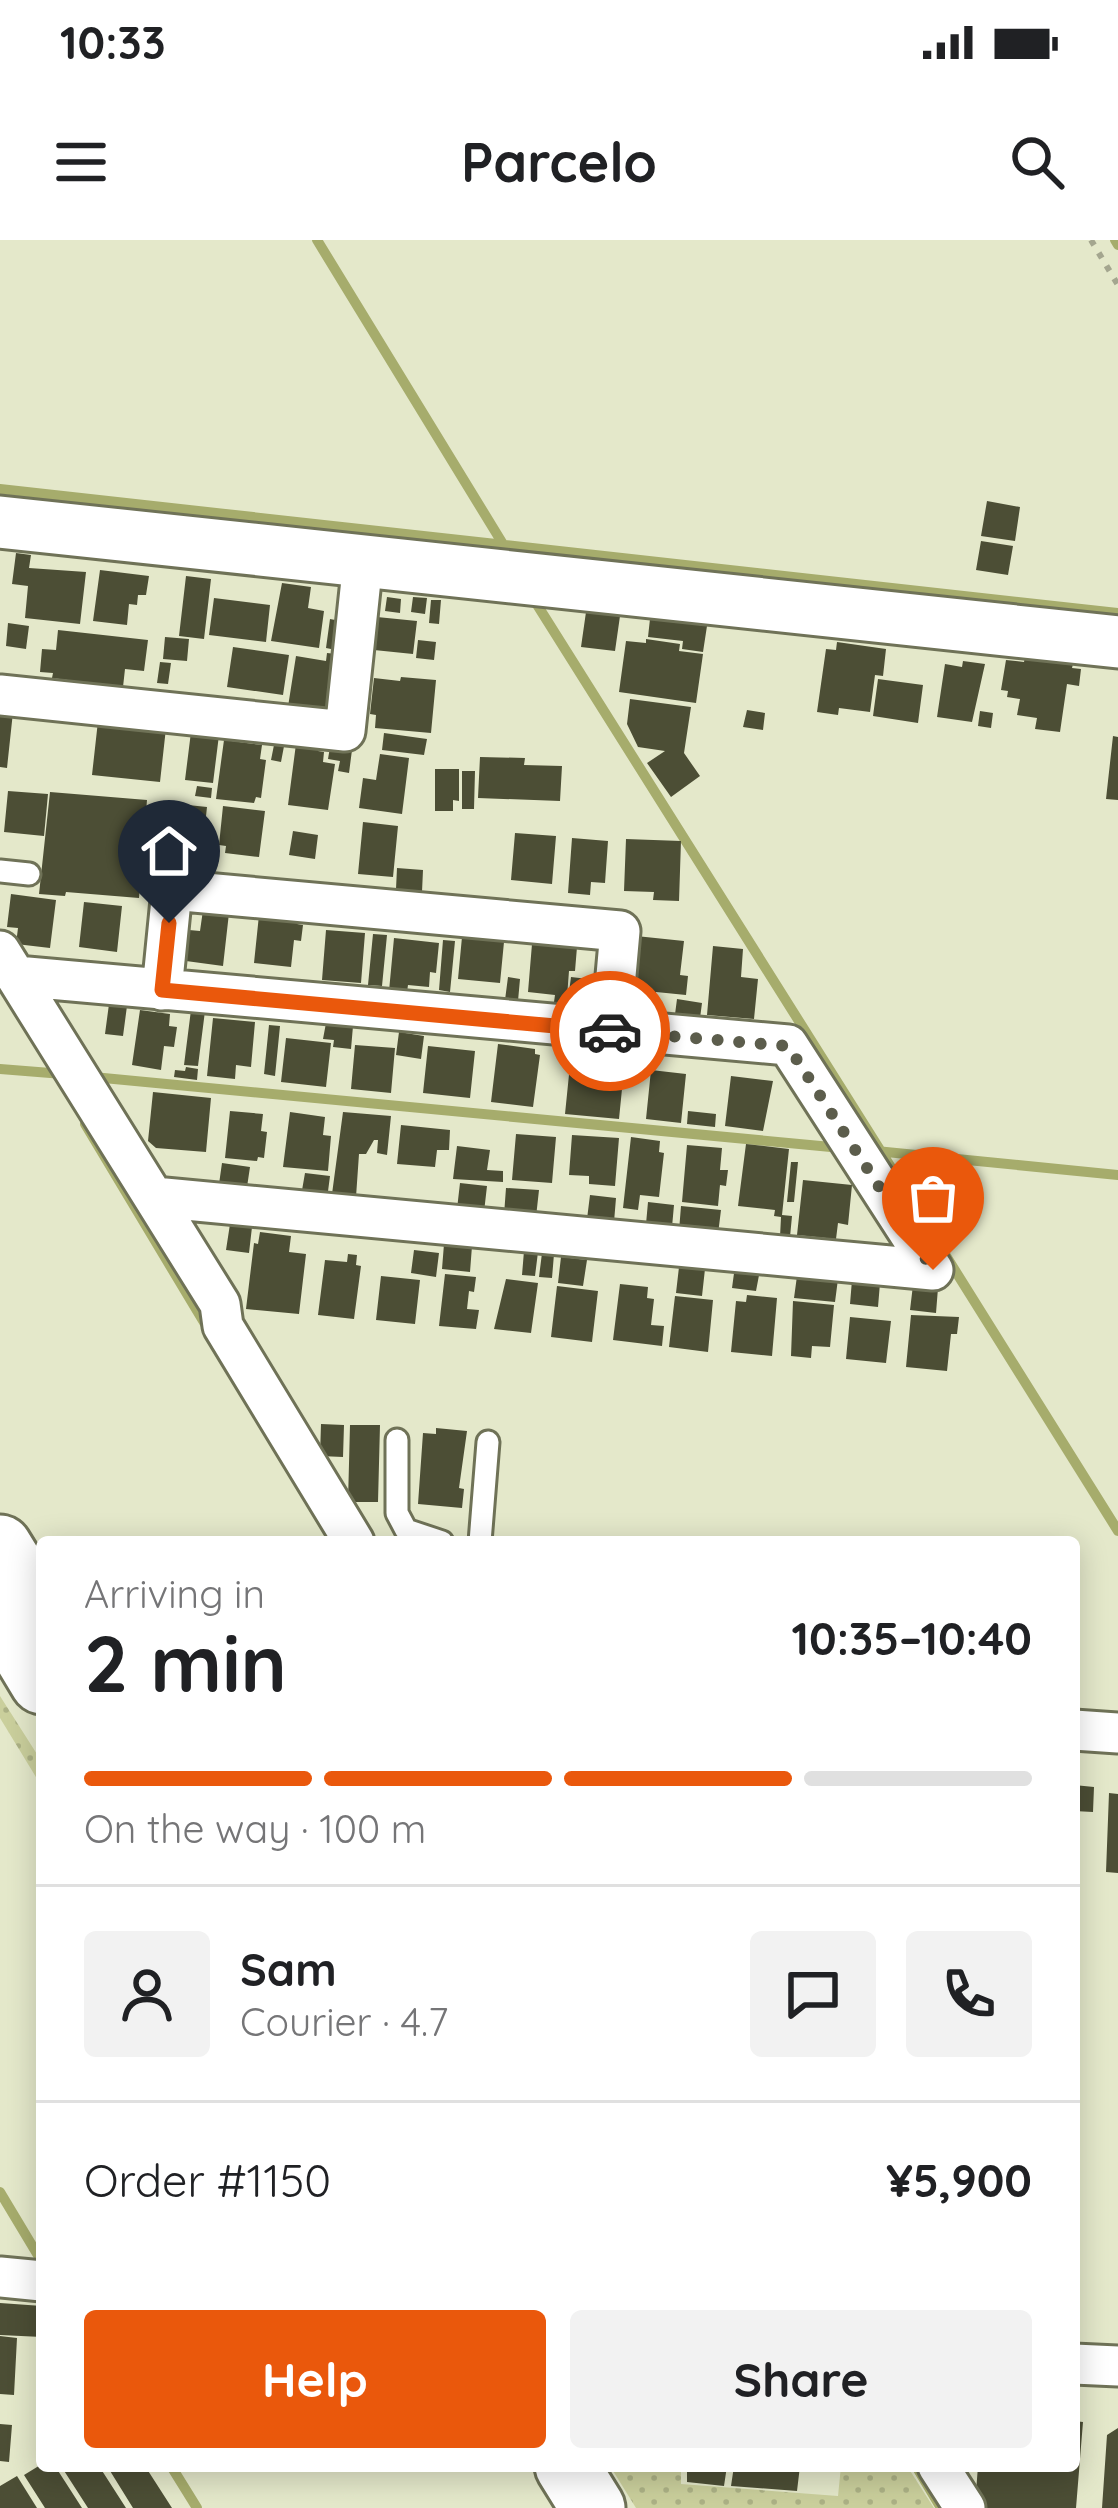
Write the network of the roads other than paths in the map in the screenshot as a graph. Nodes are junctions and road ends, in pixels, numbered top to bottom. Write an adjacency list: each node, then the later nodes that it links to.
1 (0, 522): 2 (street)
2 (363, 561): 3 (street); 4 (street)
3 (1118, 642)
4 (0, 695)
5 (0, 871): 6 (lane)
6 (29, 874)
7 (8, 963): 8 (street); 10 (street)
8 (162, 990): 9 (street); 9 (street)
9 (610, 1031): 10 (street)
10 (154, 1197): 13 (street)
11 (397, 1440): 14 (lane)
12 (488, 1442): 15 (lane)
13 (350, 1536)
14 (424, 1536)
15 (480, 1536)
16 (0, 1547): 17 (main road)
17 (24, 1639)
18 (1080, 1730): 19 (street)
19 (1118, 1733)
20 (0, 2277): 21 (street)
21 (36, 2280)
22 (1080, 2363): 23 (street)
23 (1118, 2366)
24 (528, 2472): 27 (main road)
25 (571, 2472): 28 (main road)
26 (942, 2472): 29 (street)
27 (550, 2508)
28 (593, 2508)
29 (965, 2508)

